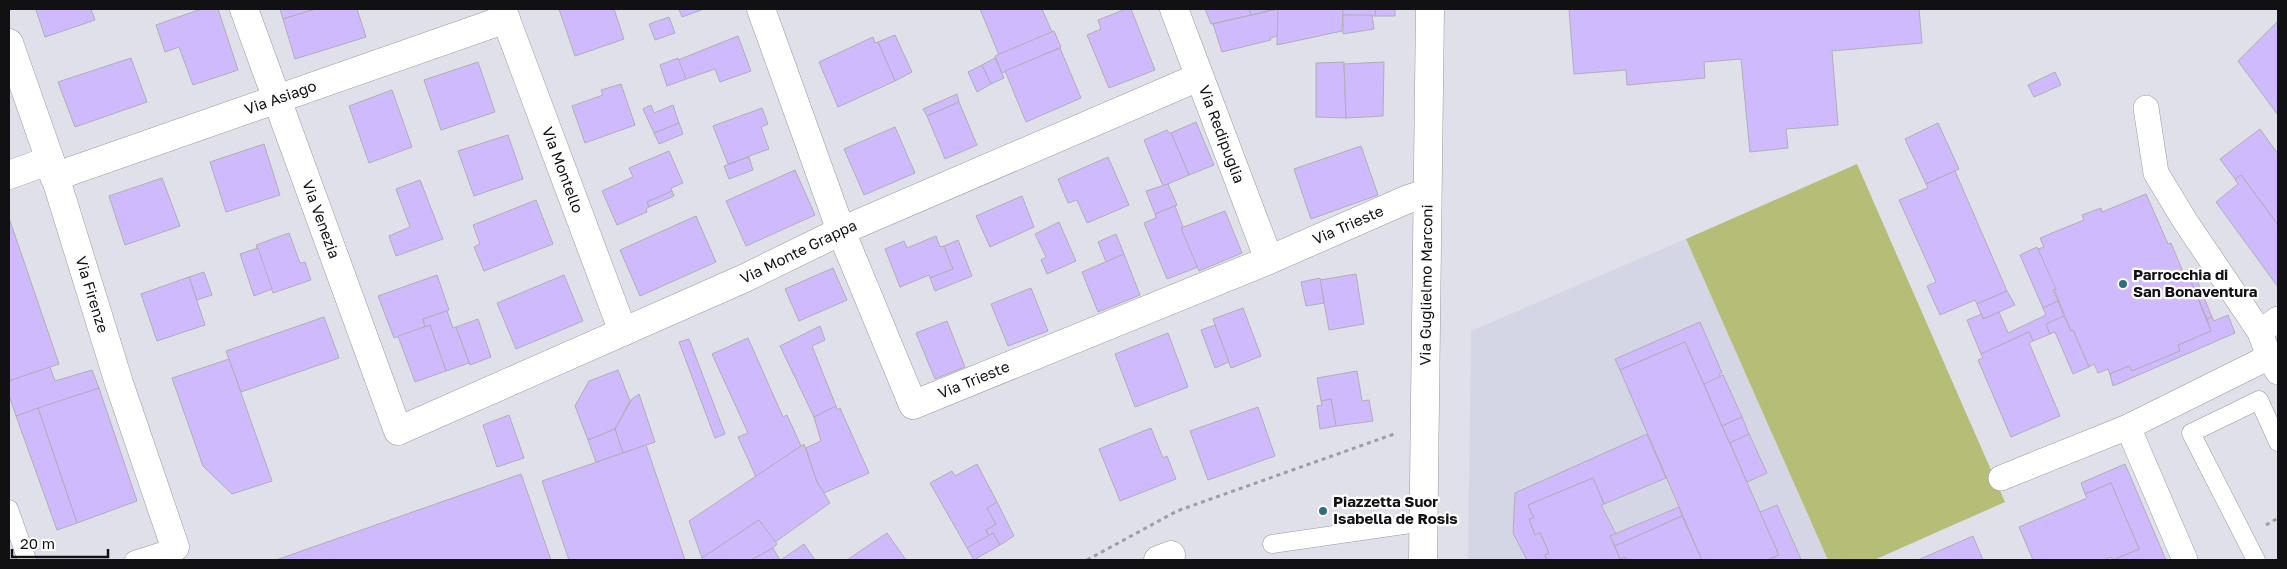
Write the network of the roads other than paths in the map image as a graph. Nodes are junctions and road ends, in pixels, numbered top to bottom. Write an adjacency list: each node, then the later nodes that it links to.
1 (244, 9): 8 (street, Via Venezia)
2 (761, 9): 13 (street, Via Trieste)
3 (1174, 9): 7 (street, Via Redipuglia)
4 (1430, 9): 12 (street, Via Guglielmo Marconi)
5 (504, 14): 8 (street, Via Asiago); 16 (street, Via Montello)
6 (9, 43): 10 (street, Via Firenze)
7 (1199, 77): 13 (street, Via Monte Grappa); 14 (street, Via Redipuglia)
8 (276, 98): 10 (street, Via Asiago); 19 (street, Via Venezia)
9 (2146, 108): 15 (street)
10 (52, 168): 11 (street, Via Asiago); 25 (street, Via Firenze)
11 (9, 175)
12 (1427, 193): 14 (street, Via Trieste); 23 (street, Via Guglielmo Marconi)
13 (841, 231): 14 (street, Via Trieste); 16 (street, Via Monte Grappa)
14 (1269, 260)
15 (2269, 326): 17 (street)
16 (623, 332): 19 (street, Via Monte Grappa)
17 (2274, 365): 18 (street)
18 (2128, 427): 21 (street); 29 (street)
19 (398, 431)
20 (2278, 442): 30 (lane)
21 (2001, 478)
22 (9, 509): 26 (lane)
23 (1424, 522): 24 (lane); 28 (street, Via Guglielmo Marconi)
24 (1272, 544)
25 (174, 547): 27 (lane)
26 (27, 560)
27 (134, 560)
28 (1423, 560)
29 (2185, 560)
30 (2256, 560)

